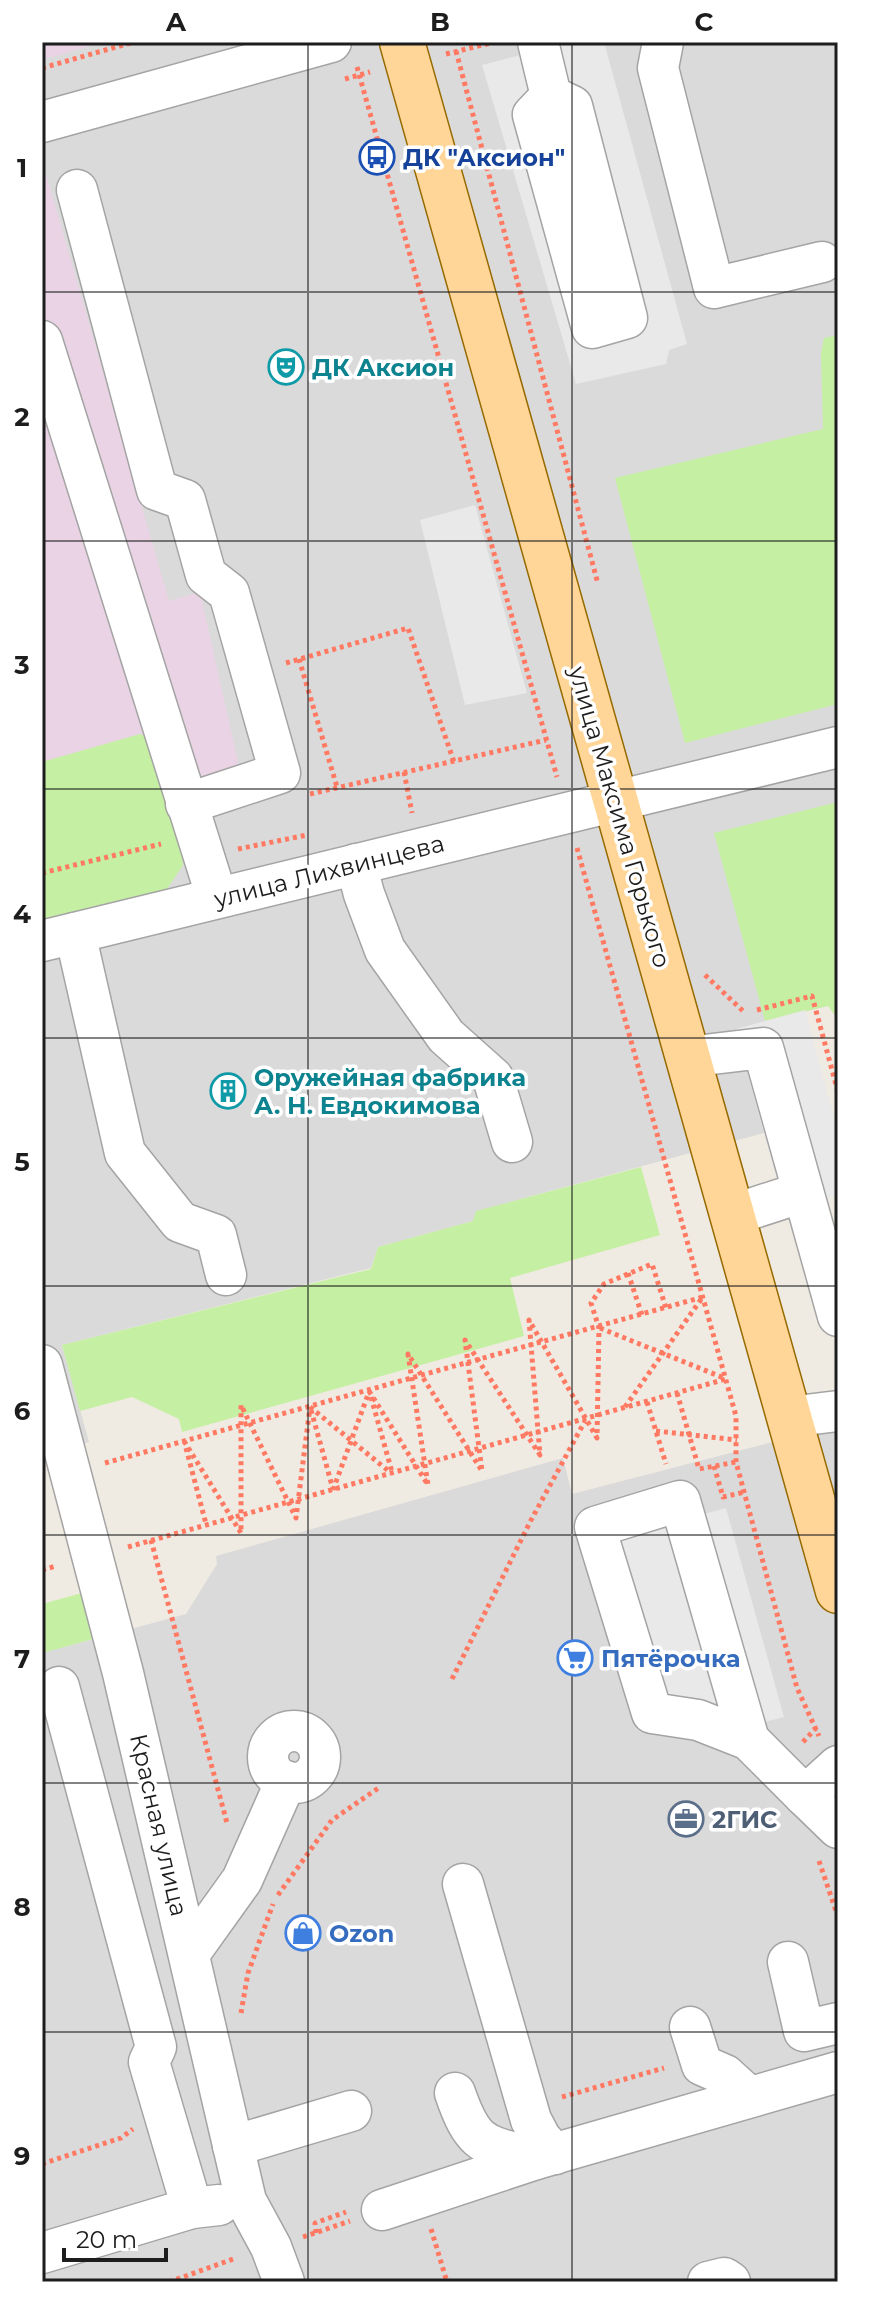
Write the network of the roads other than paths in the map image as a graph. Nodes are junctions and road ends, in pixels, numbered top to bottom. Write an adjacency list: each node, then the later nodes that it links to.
1 (331, 42): 6 (street)
2 (402, 42): 11 (main road, улица Максима Горького)
3 (538, 42): 5 (street)
4 (663, 42): 8 (street)
5 (551, 96): 5 (street)
6 (42, 122)
7 (77, 190): 12 (street)
8 (822, 262)
9 (42, 341): 12 (street)
10 (838, 747): 11 (street, улица Лихвинцева)
11 (615, 802): 13 (street, улица Лихвинцева); 16 (main road, улица Максима Горького)
12 (191, 819): 14 (street)
13 (356, 864): 14 (street, улица Лихвинцева); 17 (street)
14 (217, 898): 15 (street, улица Лихвинцева)
15 (59, 937): 20 (street)
16 (687, 1057): 18 (street); 19 (main road, улица Максима Горького)
17 (512, 1142)
18 (803, 1192): 19 (street); 21 (street)
19 (732, 1215): 24 (main road, улица Максима Горького)
20 (226, 1275)
21 (838, 1316)
22 (42, 1365): 33 (street, Красная улица)
23 (838, 1411): 24 (street)
24 (789, 1417): 25 (main road, улица Максима Горького)
25 (838, 1590)
26 (59, 1687): 44 (street)
27 (749, 1740): 27 (street); 30 (street)
28 (836, 1767): 30 (street)
29 (286, 1781): 33 (street)
30 (805, 1796): 31 (street)
31 (827, 1839)
32 (463, 1884): 42 (street)
33 (189, 1954): 41 (street, Красная улица)
34 (788, 1962): 35 (street)
35 (838, 2023)
36 (690, 2027): 39 (street)
37 (838, 2072): 39 (street)
38 (455, 2093): 42 (street)
39 (749, 2097): 42 (street)
40 (351, 2111): 41 (street)
41 (233, 2146): 43 (street, Красная улица)
42 (546, 2156): 45 (street)
43 (246, 2201): 44 (street); 47 (street, Красная улица)
44 (192, 2208): 46 (street)
45 (382, 2210)
46 (42, 2253)
47 (284, 2282)
48 (708, 2282): 49 (street)
49 (730, 2282)

